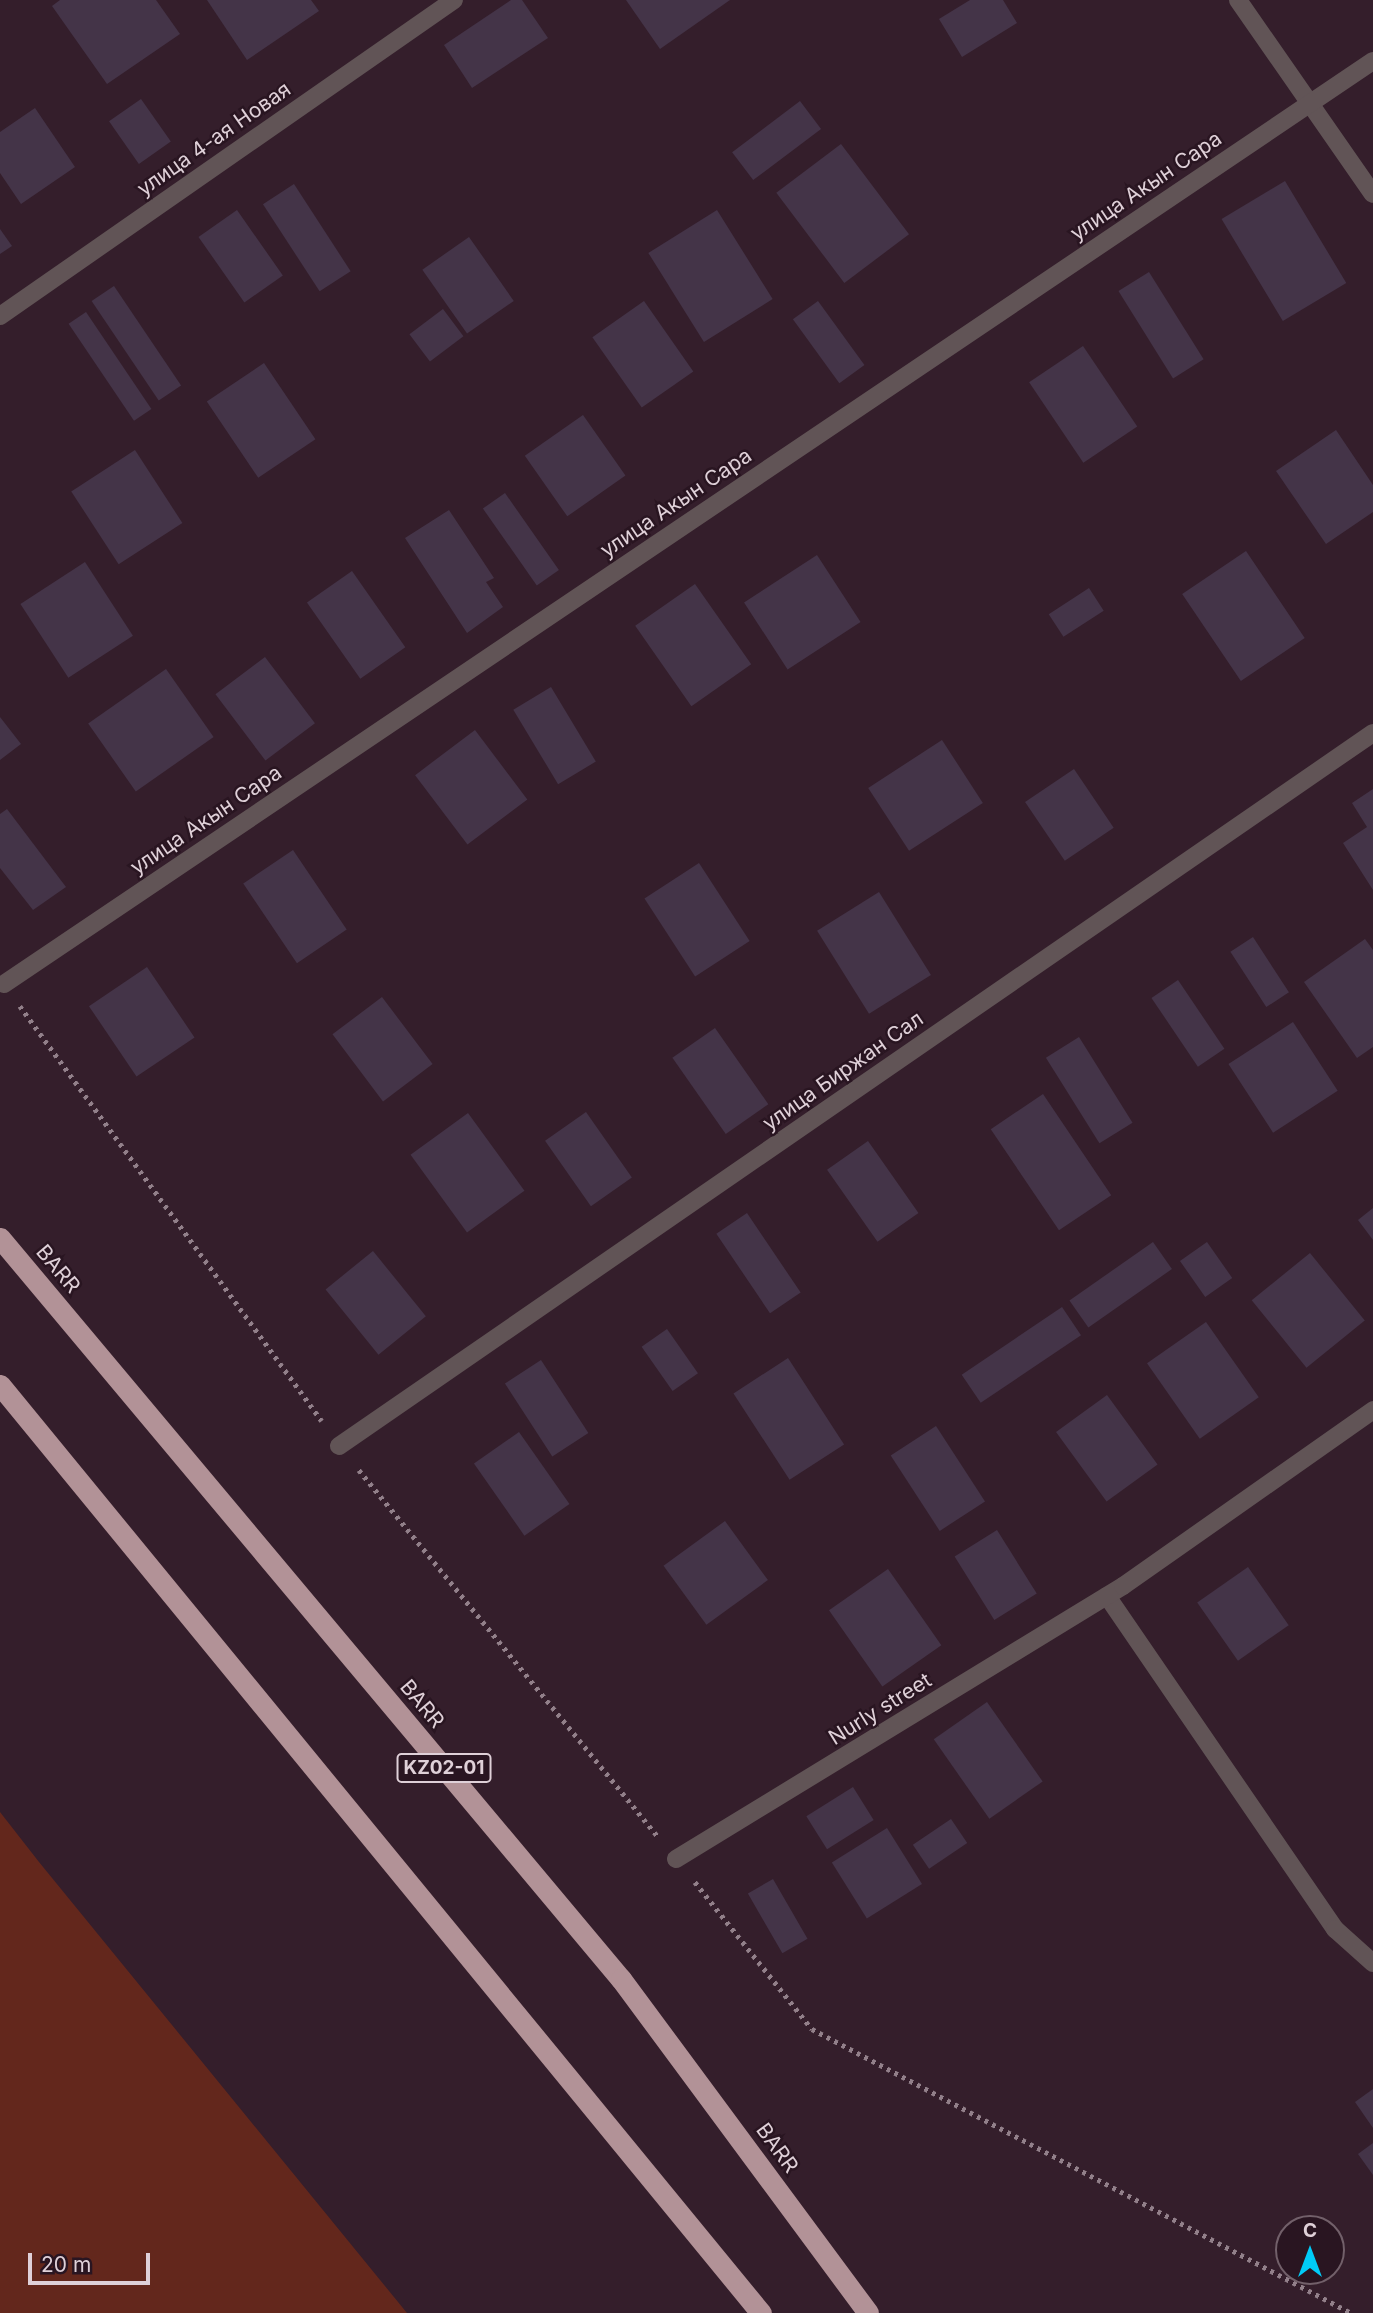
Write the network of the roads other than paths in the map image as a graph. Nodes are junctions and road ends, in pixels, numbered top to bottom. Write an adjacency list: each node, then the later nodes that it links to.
1 (454, 0): 6 (street, улица 4-ая Новая)
2 (1238, 0): 4 (street)
3 (1373, 61): 4 (street, улица Акын Сара)
4 (1312, 102): 5 (street); 8 (street, улица Акын Сара)
5 (1373, 194)
6 (0, 316)
7 (1373, 733): 12 (street, улица Биржан Сал)
8 (4, 984)
9 (0, 1238): 17 (highway, BARR / KZ02-01)
10 (0, 1385): 16 (highway)
11 (1373, 1410): 13 (street, Nurly street)
12 (340, 1446)
13 (1107, 1596): 14 (street, Nurly street); 15 (street)
14 (676, 1859)
15 (1373, 1963)
16 (761, 2313)
17 (868, 2313)

